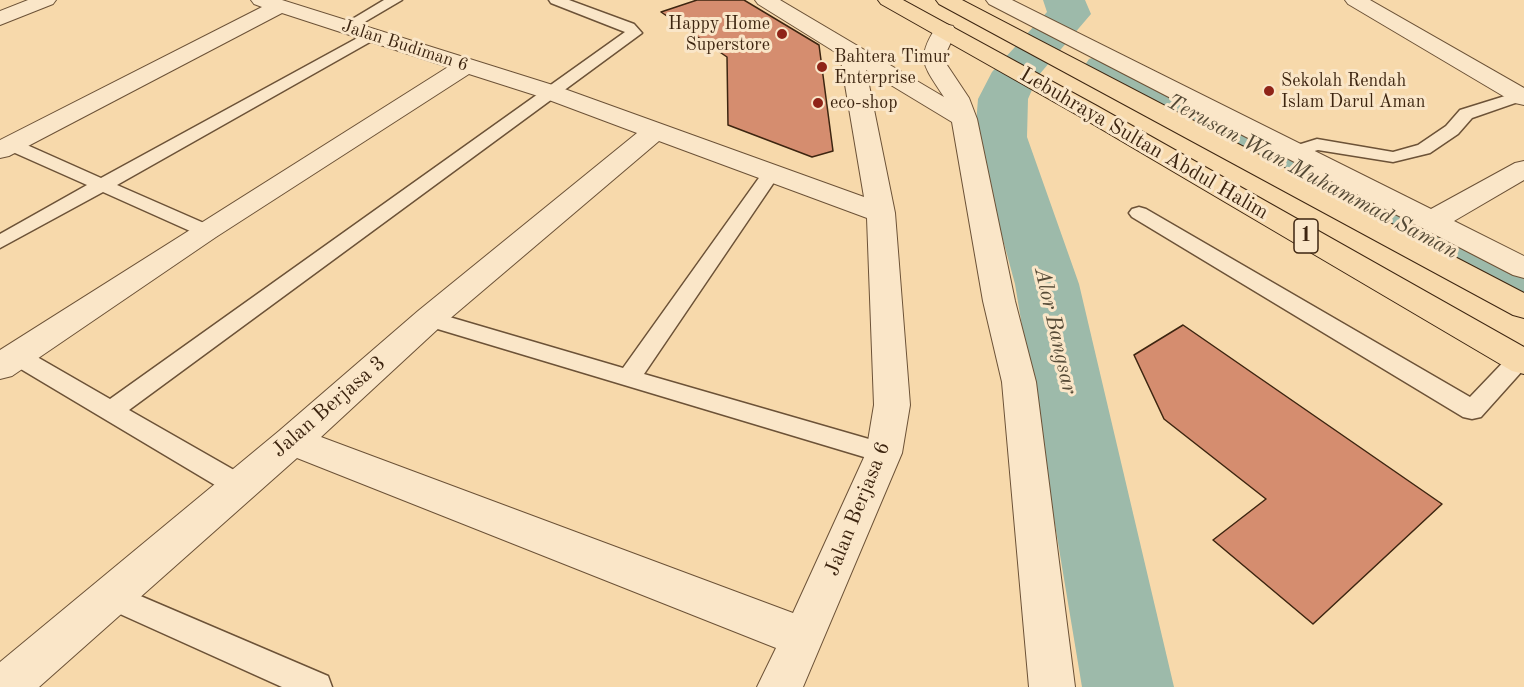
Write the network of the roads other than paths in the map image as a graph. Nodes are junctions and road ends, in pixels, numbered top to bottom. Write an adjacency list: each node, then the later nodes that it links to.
1 (46, 0): 9 (street)
2 (395, 0): 11 (lane)
3 (556, 0): 15 (lane)
4 (765, 0): 13 (street)
5 (888, 0): 10 (main road, Lebuhraya Sultan Abdul Halim / 1)
6 (1355, 0): 16 (street)
7 (271, 3): 11 (street, Jalan Budiman 6); 19 (street)
8 (1004, 4): 20 (street)
9 (0, 20)
10 (951, 24): 17 (street); 30 (main road, Lebuhraya Sultan Abdul Halim / 1); 32 (main road, Lebuhraya Sultan Abdul Halim / 1)
11 (346, 27): 12 (street, Jalan Budiman 6)
12 (372, 35): 14 (street, Jalan Budiman 6); 23 (lane)
13 (851, 51): 17 (street); 24 (street, Jalan Berjasa 6)
14 (467, 65): 15 (street, Jalan Budiman 6); 27 (street)
15 (550, 92): 18 (street, Jalan Budiman 6); 35 (lane)
16 (1523, 97): 20 (lane)
17 (964, 119): 44 (street)
18 (656, 130): 22 (street, Jalan Budiman 6); 31 (street, Jalan Berjasa 3)
19 (6, 148): 23 (lane)
20 (1294, 152): 26 (street)
21 (1524, 169): 26 (street)
22 (772, 172): 24 (street, Jalan Budiman 6); 34 (lane)
23 (104, 185): 27 (lane); 28 (lane)
24 (881, 213): 37 (street, Jalan Berjasa 6)
25 (1139, 213): 32 (lane)
26 (1430, 222): 29 (street)
27 (206, 231): 33 (street)
28 (0, 242)
29 (1524, 268)
30 (1524, 307)
31 (429, 320): 34 (lane); 36 (street, Jalan Berjasa 3)
32 (1522, 361)
33 (8, 362): 35 (lane)
34 (628, 379): 37 (lane)
35 (110, 411): 38 (lane)
36 (292, 441): 38 (street, Jalan Berjasa 3); 40 (street)
37 (884, 453): 40 (street, Jalan Berjasa 6)
38 (239, 486): 39 (street, Jalan Berjasa 3)
39 (111, 597): 41 (street, Jalan Berjasa 3); 42 (lane)
40 (804, 638): 43 (street, Jalan Berjasa 6)
41 (5, 687)
42 (316, 687)
43 (780, 687)
44 (1052, 687)

